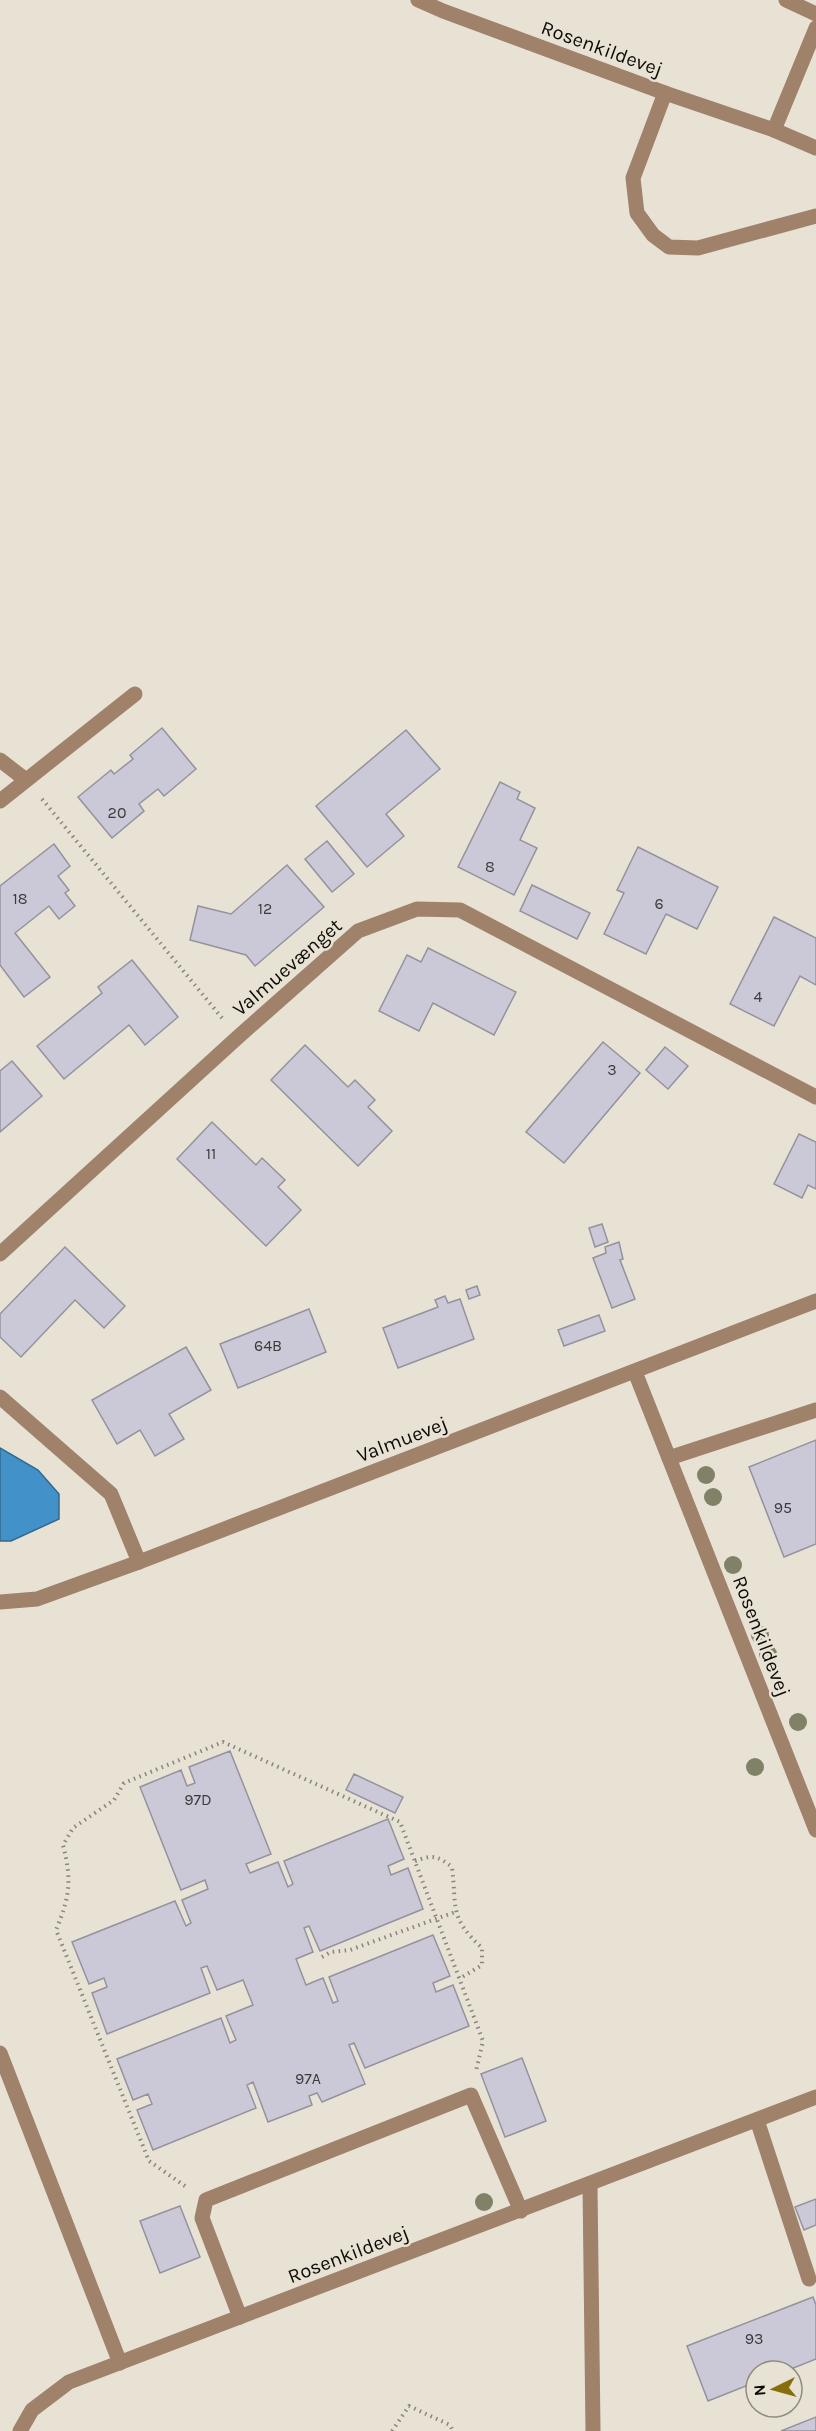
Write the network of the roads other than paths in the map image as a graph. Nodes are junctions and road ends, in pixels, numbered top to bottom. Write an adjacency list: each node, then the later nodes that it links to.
1 (418, 0): 5 (street, Rosenkildevej)
2 (786, 0): 3 (street)
3 (816, 14)
4 (816, 28): 6 (street)
5 (665, 93): 6 (street, Rosenkildevej); 8 (street)
6 (774, 130): 7 (street, Rosenkildevej)
7 (816, 148)
8 (816, 216)
9 (135, 694): 11 (street)
10 (0, 760): 11 (street)
11 (26, 780): 12 (street)
12 (0, 801)
13 (816, 1097): 14 (street, Valmuevænget)
14 (0, 1254)
15 (816, 1301): 16 (street, Valmuevej)
16 (635, 1372): 19 (street, Rosenkildevej); 20 (street, Valmuevej)
17 (0, 1397): 20 (street)
18 (816, 1410): 19 (street)
19 (669, 1458): 22 (street, Rosenkildevej)
20 (139, 1562): 21 (street, Valmuevej)
21 (0, 1602)
22 (816, 1830)
23 (0, 2053): 30 (street)
24 (816, 2097): 25 (street, Rosenkildevej)
25 (757, 2120): 26 (street, Rosenkildevej); 28 (street)
26 (590, 2185): 27 (street, Rosenkildevej); 32 (street)
27 (521, 2211): 29 (street, Rosenkildevej); 29 (street)
28 (809, 2279)
29 (240, 2317): 30 (street, Rosenkildevej)
30 (120, 2363): 31 (street, Rosenkildevej)
31 (20, 2431)
32 (593, 2431)

